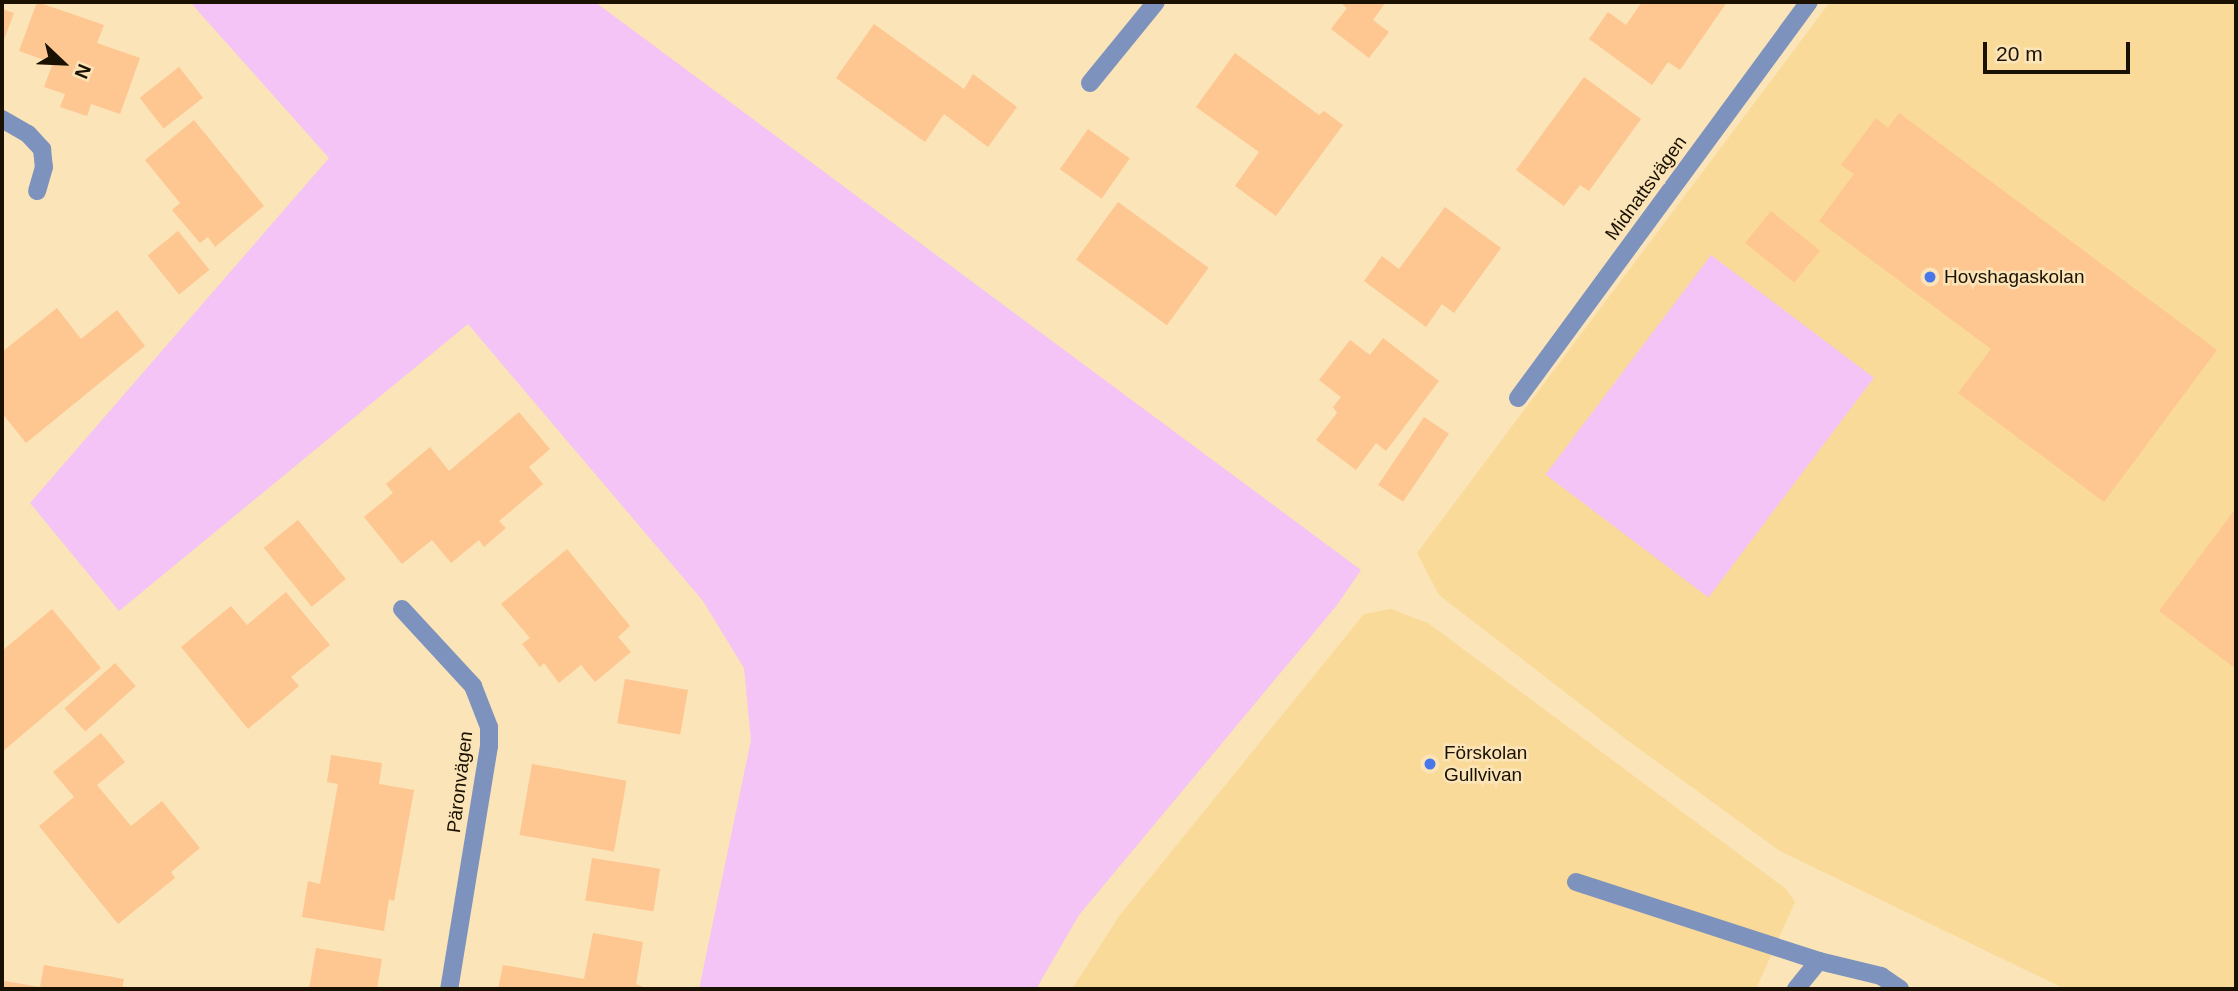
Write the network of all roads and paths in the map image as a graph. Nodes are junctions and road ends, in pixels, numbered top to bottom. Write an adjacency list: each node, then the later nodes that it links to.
1 (1156, 2): 3 (street)
2 (1809, 2): 6 (street, Midnattsvägen)
3 (1090, 83)
4 (2, 119): 5 (street)
5 (37, 191)
6 (1518, 398)
7 (402, 609): 10 (street, Päronvägen)
8 (1576, 882): 9 (street)
9 (1819, 961): 11 (street); 12 (street)
10 (449, 989)
11 (1796, 989)
12 (1899, 989)

